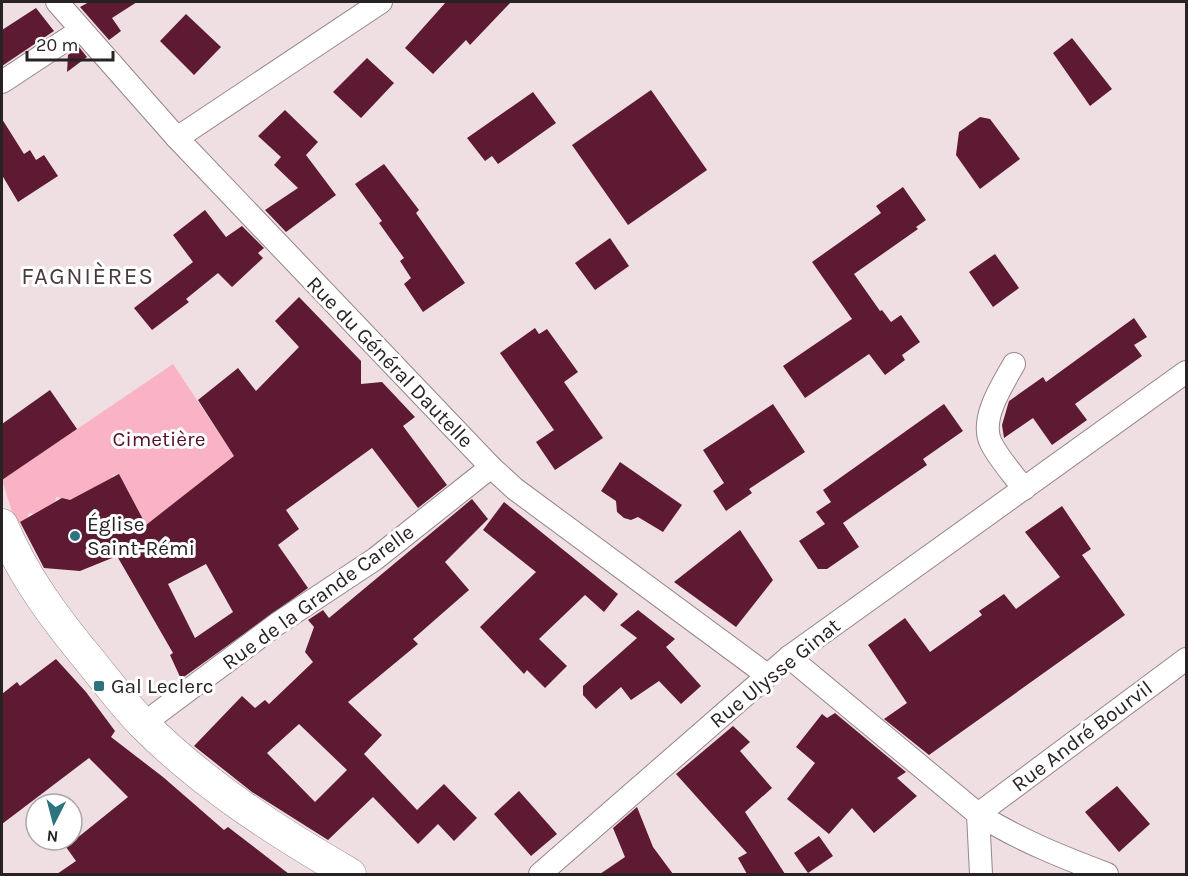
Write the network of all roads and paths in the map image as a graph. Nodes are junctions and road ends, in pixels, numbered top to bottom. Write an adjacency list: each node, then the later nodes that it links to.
1 (57, 2): 3 (street, Rue du Général Dautelle)
2 (381, 2): 5 (street)
3 (81, 30): 4 (street); 5 (street, Rue du Général Dautelle)
4 (2, 82)
5 (177, 138): 8 (street, Rue du Général Dautelle)
6 (1014, 364): 9 (street)
7 (1186, 372): 9 (street, Rue Ulysse Ginat)
8 (491, 467): 13 (street, Rue du Général Dautelle); 14 (street, Rue de la Grande Carelle)
9 (1024, 489): 11 (street, Rue Ulysse Ginat)
10 (2, 525): 14 (street)
11 (789, 657): 13 (street, Rue Ulysse Ginat); 15 (street)
12 (1186, 659): 15 (street, Rue André Bourvil)
13 (767, 675): 17 (street, Rue Ulysse Ginat)
14 (143, 724): 16 (street)
15 (978, 814): 18 (street); 19 (street)
16 (350, 874)
17 (540, 874)
18 (981, 874)
19 (1107, 874)

